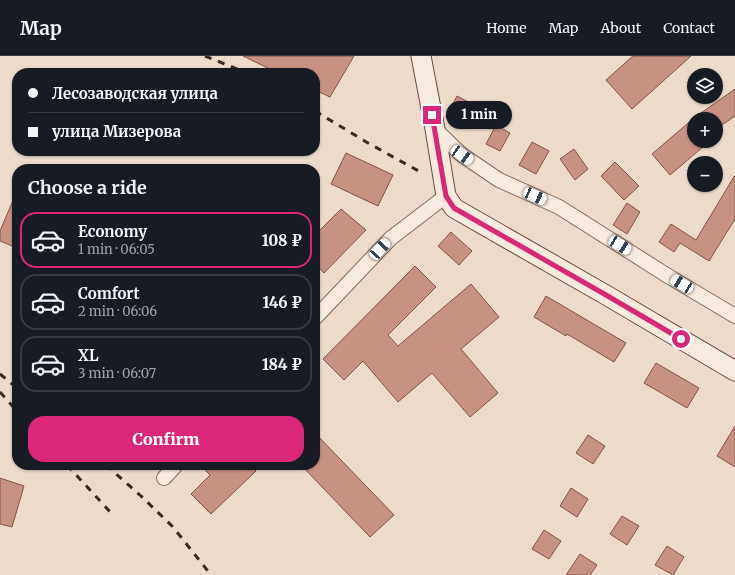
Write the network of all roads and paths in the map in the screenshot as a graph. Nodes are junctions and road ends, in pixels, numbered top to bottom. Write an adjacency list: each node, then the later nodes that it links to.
1 (421, 56): 2 (street)
2 (435, 129): 3 (street); 5 (street)
3 (446, 196): 4 (street); 6 (street)
4 (320, 313)
5 (735, 316)
6 (735, 372)
7 (171, 470): 8 (street)
8 (164, 478)

